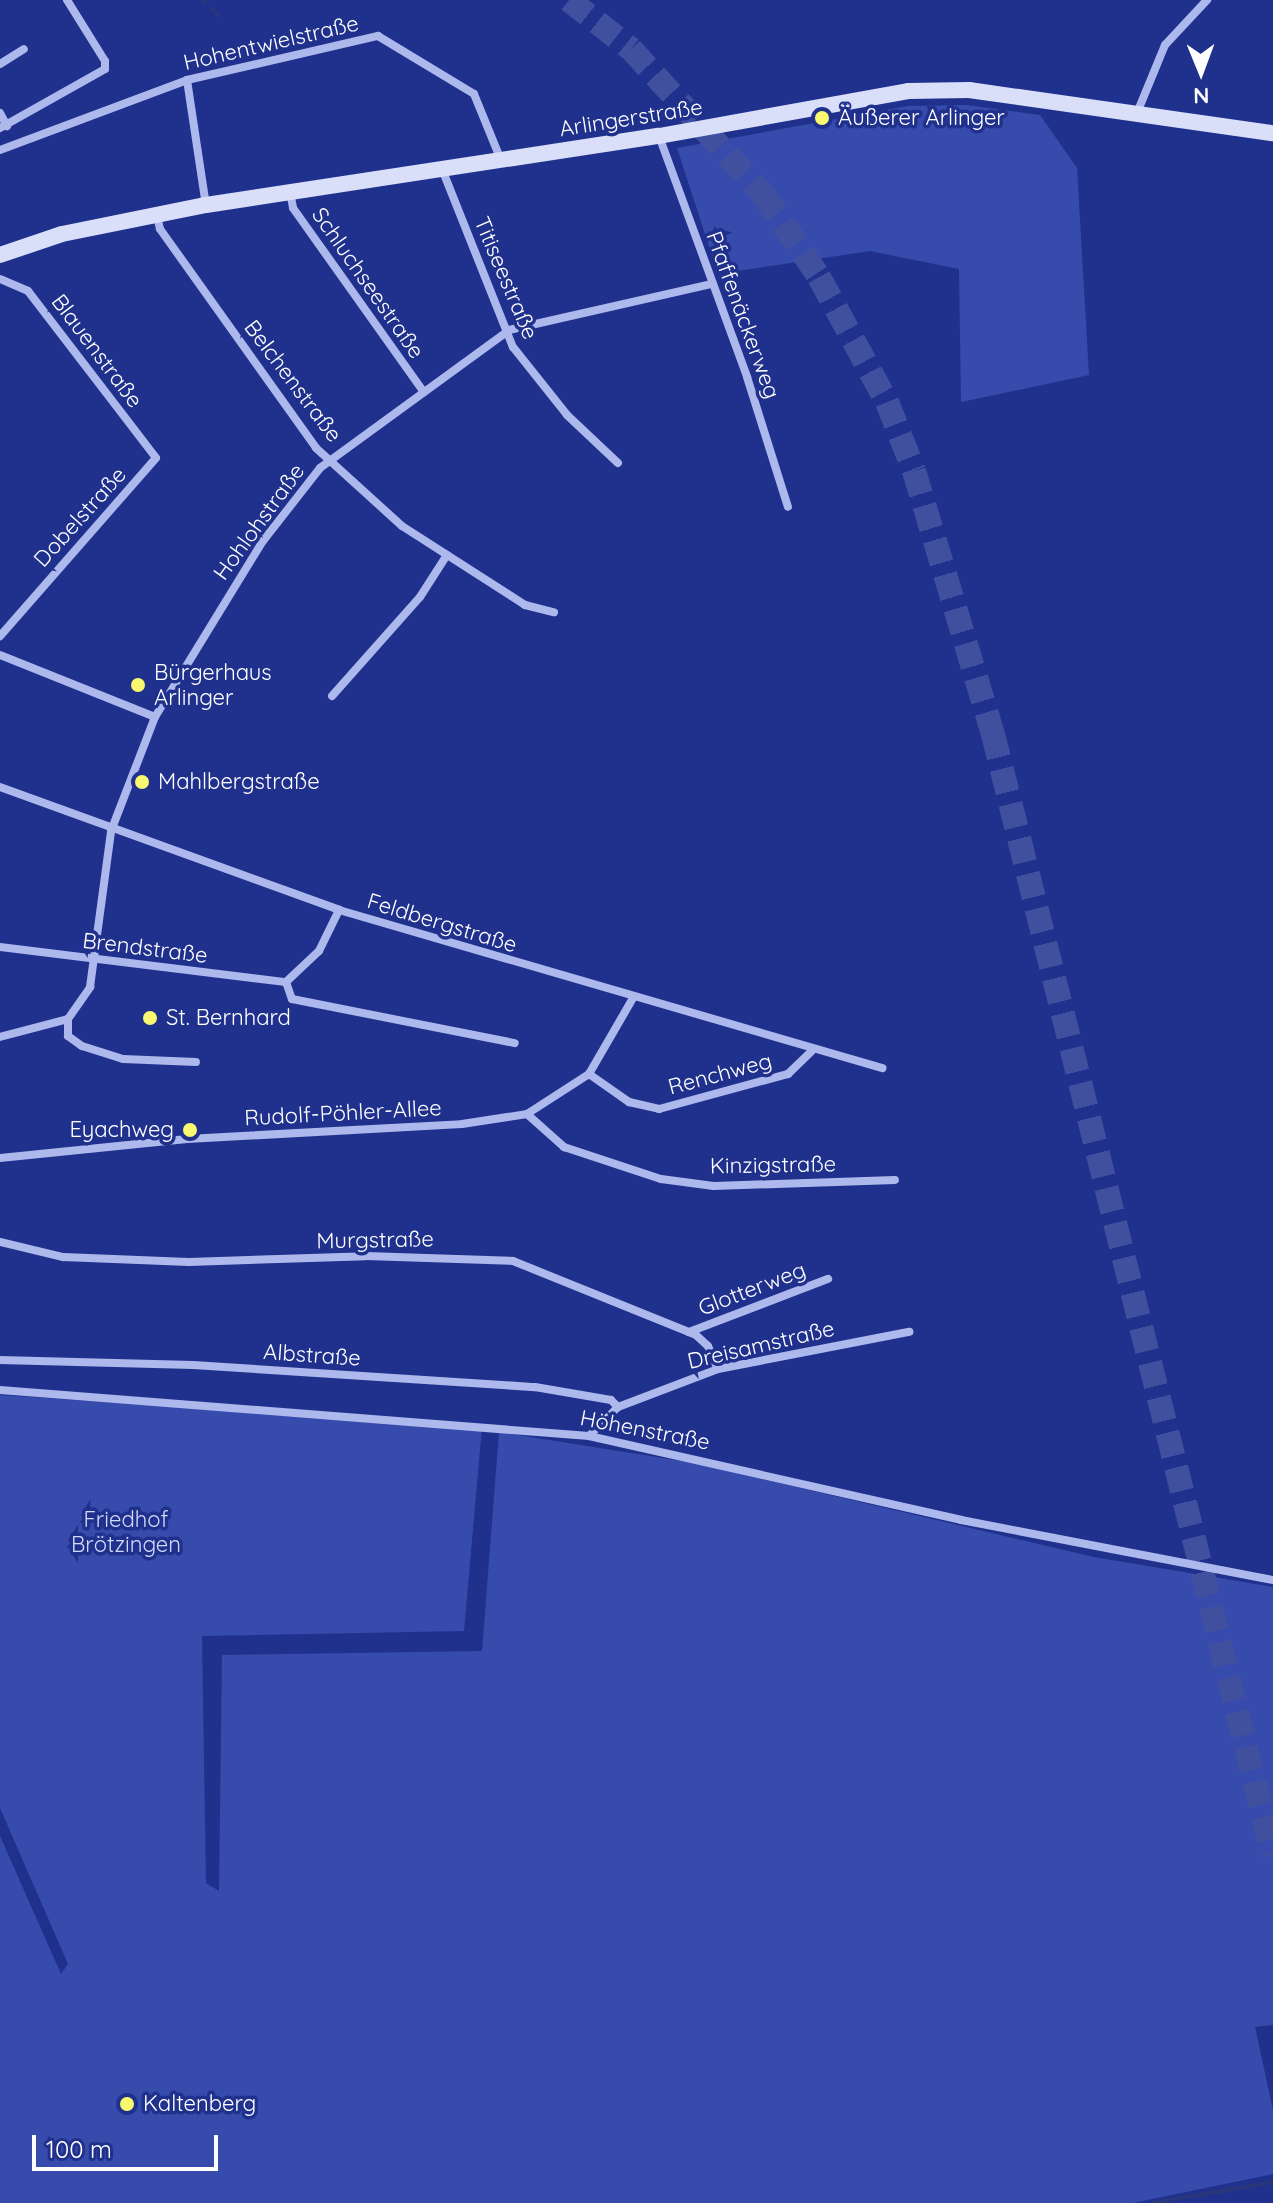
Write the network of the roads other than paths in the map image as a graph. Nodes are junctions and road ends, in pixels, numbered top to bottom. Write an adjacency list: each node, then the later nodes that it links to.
1 (67, 0): 8 (street)
2 (1207, 0): 7 (street)
3 (24, 49): 4 (street)
4 (0, 64)
5 (187, 80): 11 (street, Hohentwielstraße); 12 (street, Hohentwielstraße); 15 (street)
6 (0, 113): 8 (street)
7 (1137, 113): 9 (main road, Arlingerstraße); 10 (main road, Arlingerstraße)
8 (3, 127)
9 (1273, 133)
10 (659, 136): 12 (main road, Arlingerstraße); 19 (street, Pfaffenäckerweg)
11 (0, 150)
12 (501, 160): 13 (main road, Arlingerstraße)
13 (442, 169): 14 (main road, Arlingerstraße); 20 (street, Titiseestraße)
14 (290, 192): 15 (main road, Arlingerstraße); 21 (street, Schluchseestraße)
15 (206, 205): 16 (main road, Arlingerstraße)
16 (157, 214): 17 (main road, Arlingerstraße); 23 (street, Belchenstraße)
17 (0, 255)
18 (0, 279): 22 (street, Blauenstraße)
19 (711, 284): 20 (street, Hohlohstraße); 25 (street, Pfaffenäckerweg)
20 (509, 330): 21 (street, Hohlohstraße); 24 (street, Titiseestraße)
21 (424, 392): 23 (street, Hohlohstraße)
22 (156, 458): 28 (street, Dobelstraße)
23 (331, 461): 26 (street, Belchenstraße); 31 (street, Hohlohstraße)
24 (618, 463)
25 (788, 507)
26 (447, 555): 27 (street, Belchenstraße); 30 (street)
27 (554, 612)
28 (0, 636)
29 (0, 655): 31 (street)
30 (332, 696)
31 (155, 717): 33 (street, Hohlohstraße)
32 (0, 787): 33 (street, Feldbergstraße)
33 (111, 831): 34 (street, Feldbergstraße); 36 (street, Hohlohstraße)
34 (339, 910): 37 (street); 38 (street, Feldbergstraße)
35 (0, 947): 36 (street, Brendstraße)
36 (94, 961): 37 (street, Brendstraße); 39 (street, Hohlohstraße)
37 (286, 982): 41 (street)
38 (633, 998): 42 (street, Feldbergstraße); 45 (street, Rudolf-Pöhler-Allee)
39 (68, 1019): 40 (street); 43 (street)
40 (0, 1037)
41 (515, 1043)
42 (813, 1050): 44 (street, Feldbergstraße); 45 (street, Renchweg)
43 (196, 1062)
44 (882, 1068)
45 (589, 1074): 46 (street, Rudolf-Pöhler-Allee)
46 (527, 1114): 47 (street, Rudolf-Pöhler-Allee); 48 (street, Kinzigstraße)
47 (0, 1158)
48 (895, 1180)
49 (0, 1242): 51 (street, Murgstraße)
50 (828, 1279): 51 (street, Glotterweg)
51 (688, 1332): 54 (street, Murgstraße)
52 (909, 1332): 54 (street, Dreisamstraße)
53 (0, 1360): 56 (street, Albstraße)
54 (718, 1369): 56 (street, Dreisamstraße)
55 (0, 1390): 57 (street, Höhenstraße)
56 (618, 1407): 57 (street, Dreisamstraße)
57 (589, 1436): 58 (street, Höhenstraße)
58 (1273, 1580)

